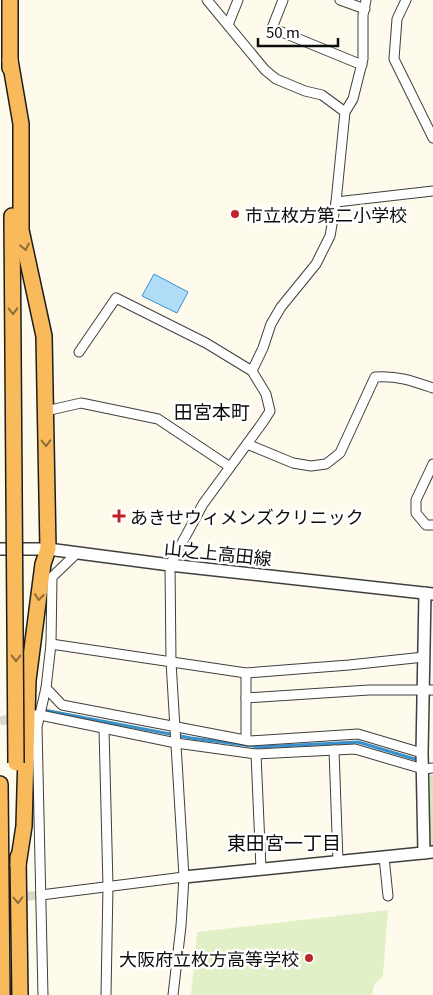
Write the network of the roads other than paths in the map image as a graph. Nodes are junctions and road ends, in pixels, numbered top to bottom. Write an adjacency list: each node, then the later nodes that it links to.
1 (10, 0): 9 (highway)
2 (206, 0): 8 (street)
3 (238, 0): 8 (street)
4 (283, 0): 10 (street)
5 (340, 0): 7 (street)
6 (406, 0): 12 (street)
7 (366, 5): 10 (street)
8 (228, 25): 11 (street)
9 (10, 60): 18 (highway, one-way to 18); 50 (highway, one-way to 50, bridge)
10 (362, 65): 11 (street)
11 (345, 112): 14 (street)
12 (433, 138)
13 (433, 191): 14 (street)
14 (336, 202): 16 (street)
15 (79, 352): 16 (street)
16 (252, 371): 19 (street)
17 (433, 388): 19 (street)
18 (46, 411): 21 (street); 24 (highway, one-way to 24)
19 (247, 444): 21 (street)
20 (433, 464): 22 (street)
21 (230, 467): 26 (street)
22 (433, 525)
23 (0, 549): 24 (street, 山之上高田線)
24 (48, 549): 25 (street, 山之上高田線); 50 (highway, one-way to 50)
25 (77, 552): 26 (street, 山之上高田線); 28 (street)
26 (170, 565): 27 (street, 山之上高田線); 30 (street)
27 (429, 594): 29 (street)
28 (51, 644): 30 (street); 32 (street)
29 (424, 657): 31 (street); 33 (street)
30 (171, 662): 31 (street); 37 (street)
31 (246, 673): 34 (street)
32 (46, 688): 35 (street); 36 (street)
33 (428, 690): 34 (street); 42 (street)
34 (246, 698): 39 (street)
35 (36, 715): 38 (street); 54 (street)
36 (113, 715): 37 (street); 38 (street)
37 (175, 727): 39 (street); 40 (street)
38 (109, 729): 40 (street); 53 (street)
39 (246, 740): 42 (street)
40 (176, 743): 43 (street); 52 (street)
41 (334, 750): 43 (street); 44 (street); 49 (street)
42 (422, 753): 44 (street)
43 (256, 754): 51 (street)
44 (428, 769): 47 (street)
45 (0, 784): 46 (highway)
46 (0, 841): 56 (highway)
47 (429, 852): 48 (street)
48 (384, 857): 49 (street); 55 (street)
49 (338, 861): 51 (street)
50 (18, 865): 57 (highway, one-way to 57)
51 (261, 869): 52 (street)
52 (184, 877): 53 (street); 60 (street)
53 (108, 886): 54 (street); 59 (street)
54 (41, 895): 58 (street)
55 (388, 896)
56 (2, 995)
57 (20, 995)
58 (43, 995)
59 (106, 995)
60 (173, 995)

